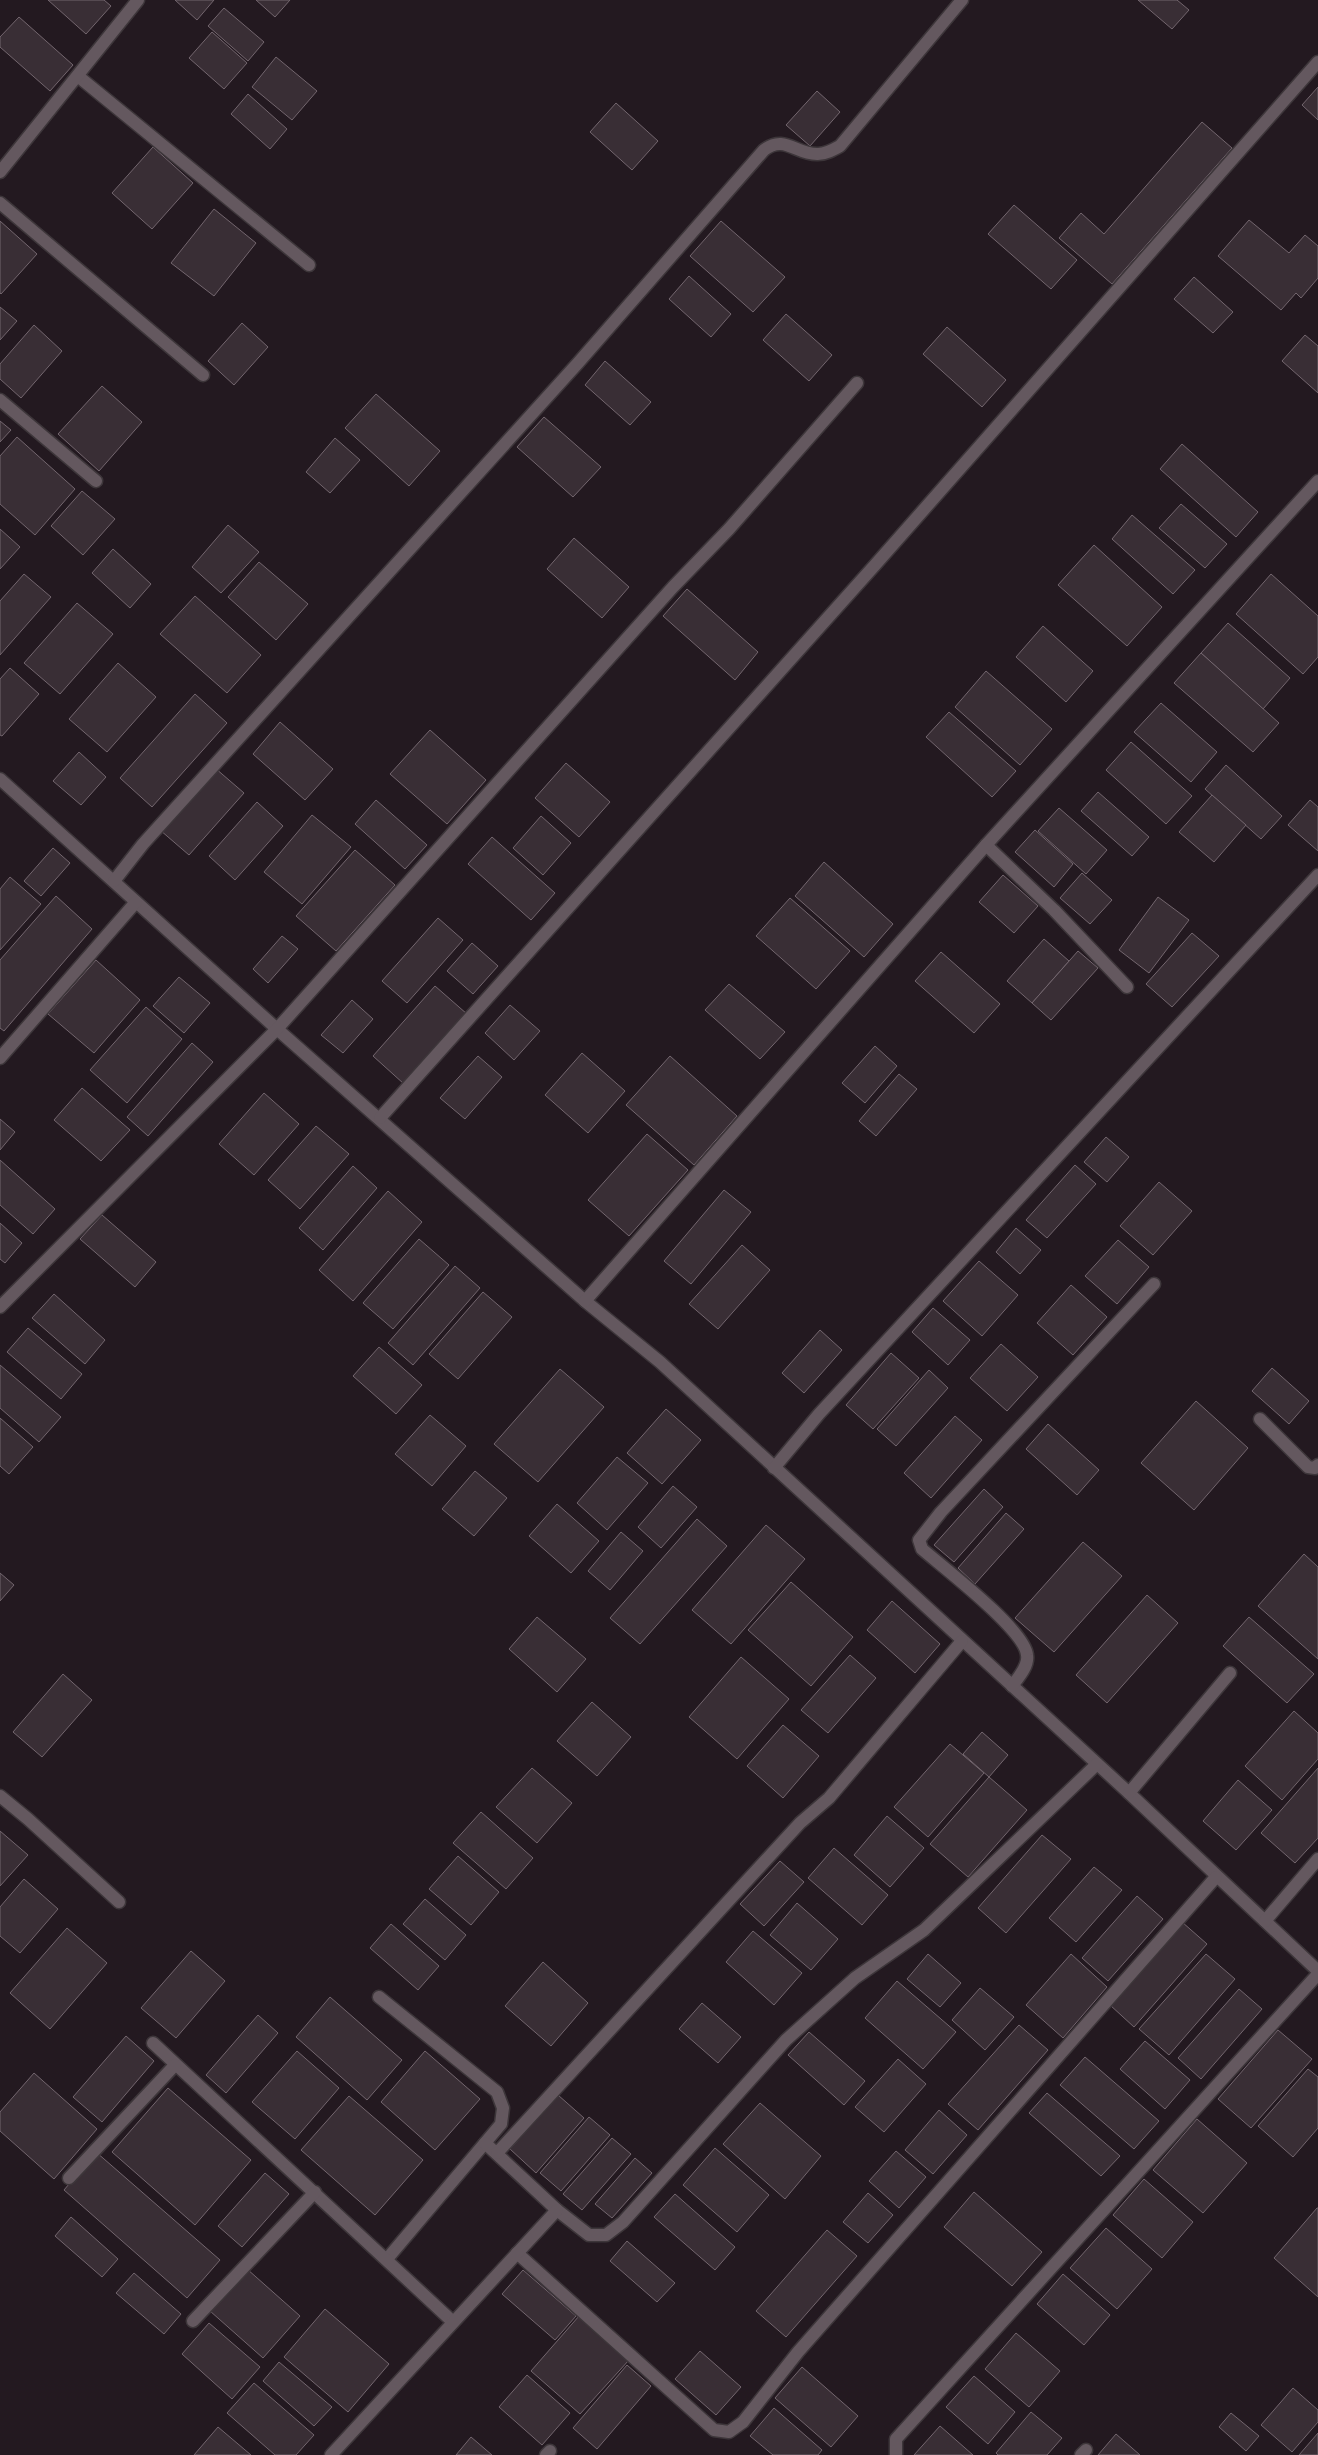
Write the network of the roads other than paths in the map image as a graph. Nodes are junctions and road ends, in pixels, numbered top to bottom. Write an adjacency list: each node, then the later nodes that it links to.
1 (138, 0): 4 (street)
2 (962, 0): 16 (street)
3 (1318, 62): 21 (street)
4 (79, 77): 5 (street); 7 (street)
5 (0, 172)
6 (0, 203): 8 (street)
7 (309, 265)
8 (203, 375)
9 (856, 383): 19 (street)
10 (0, 400): 11 (street)
11 (96, 481)
12 (1318, 481): 14 (street)
13 (0, 779): 16 (street)
14 (986, 845): 18 (street); 23 (street)
15 (1318, 876): 27 (street)
16 (114, 881): 17 (street)
17 (136, 902): 19 (street); 20 (street)
18 (1127, 987)
19 (276, 1029): 21 (street); 24 (street)
20 (0, 1058)
21 (380, 1118): 23 (street)
22 (1154, 1284): 30 (street)
23 (585, 1300): 27 (street)
24 (0, 1307)
25 (1260, 1419): 26 (street)
26 (1318, 1466)
27 (774, 1468): 28 (street)
28 (962, 1641): 30 (street); 43 (street)
29 (1230, 1673): 32 (street)
30 (1012, 1686): 31 (street)
31 (1096, 1764): 32 (street); 46 (street)
32 (1129, 1794): 35 (street)
33 (0, 1796): 36 (street)
34 (1318, 1858): 37 (street)
35 (1216, 1877): 37 (street); 47 (street)
36 (119, 1902)
37 (1265, 1921): 38 (street)
38 (1318, 1972): 52 (street)
39 (379, 1997): 42 (street)
40 (153, 2043): 41 (street)
41 (176, 2065): 44 (street); 45 (street)
42 (485, 2143): 43 (street); 48 (street)
43 (497, 2153): 46 (street)
44 (69, 2178)
45 (315, 2192): 48 (street); 49 (street)
46 (557, 2210): 47 (street)
47 (517, 2253): 50 (street)
48 (387, 2259): 50 (street)
49 (193, 2321)
50 (453, 2322): 51 (street)
51 (331, 2455)
52 (896, 2455)

